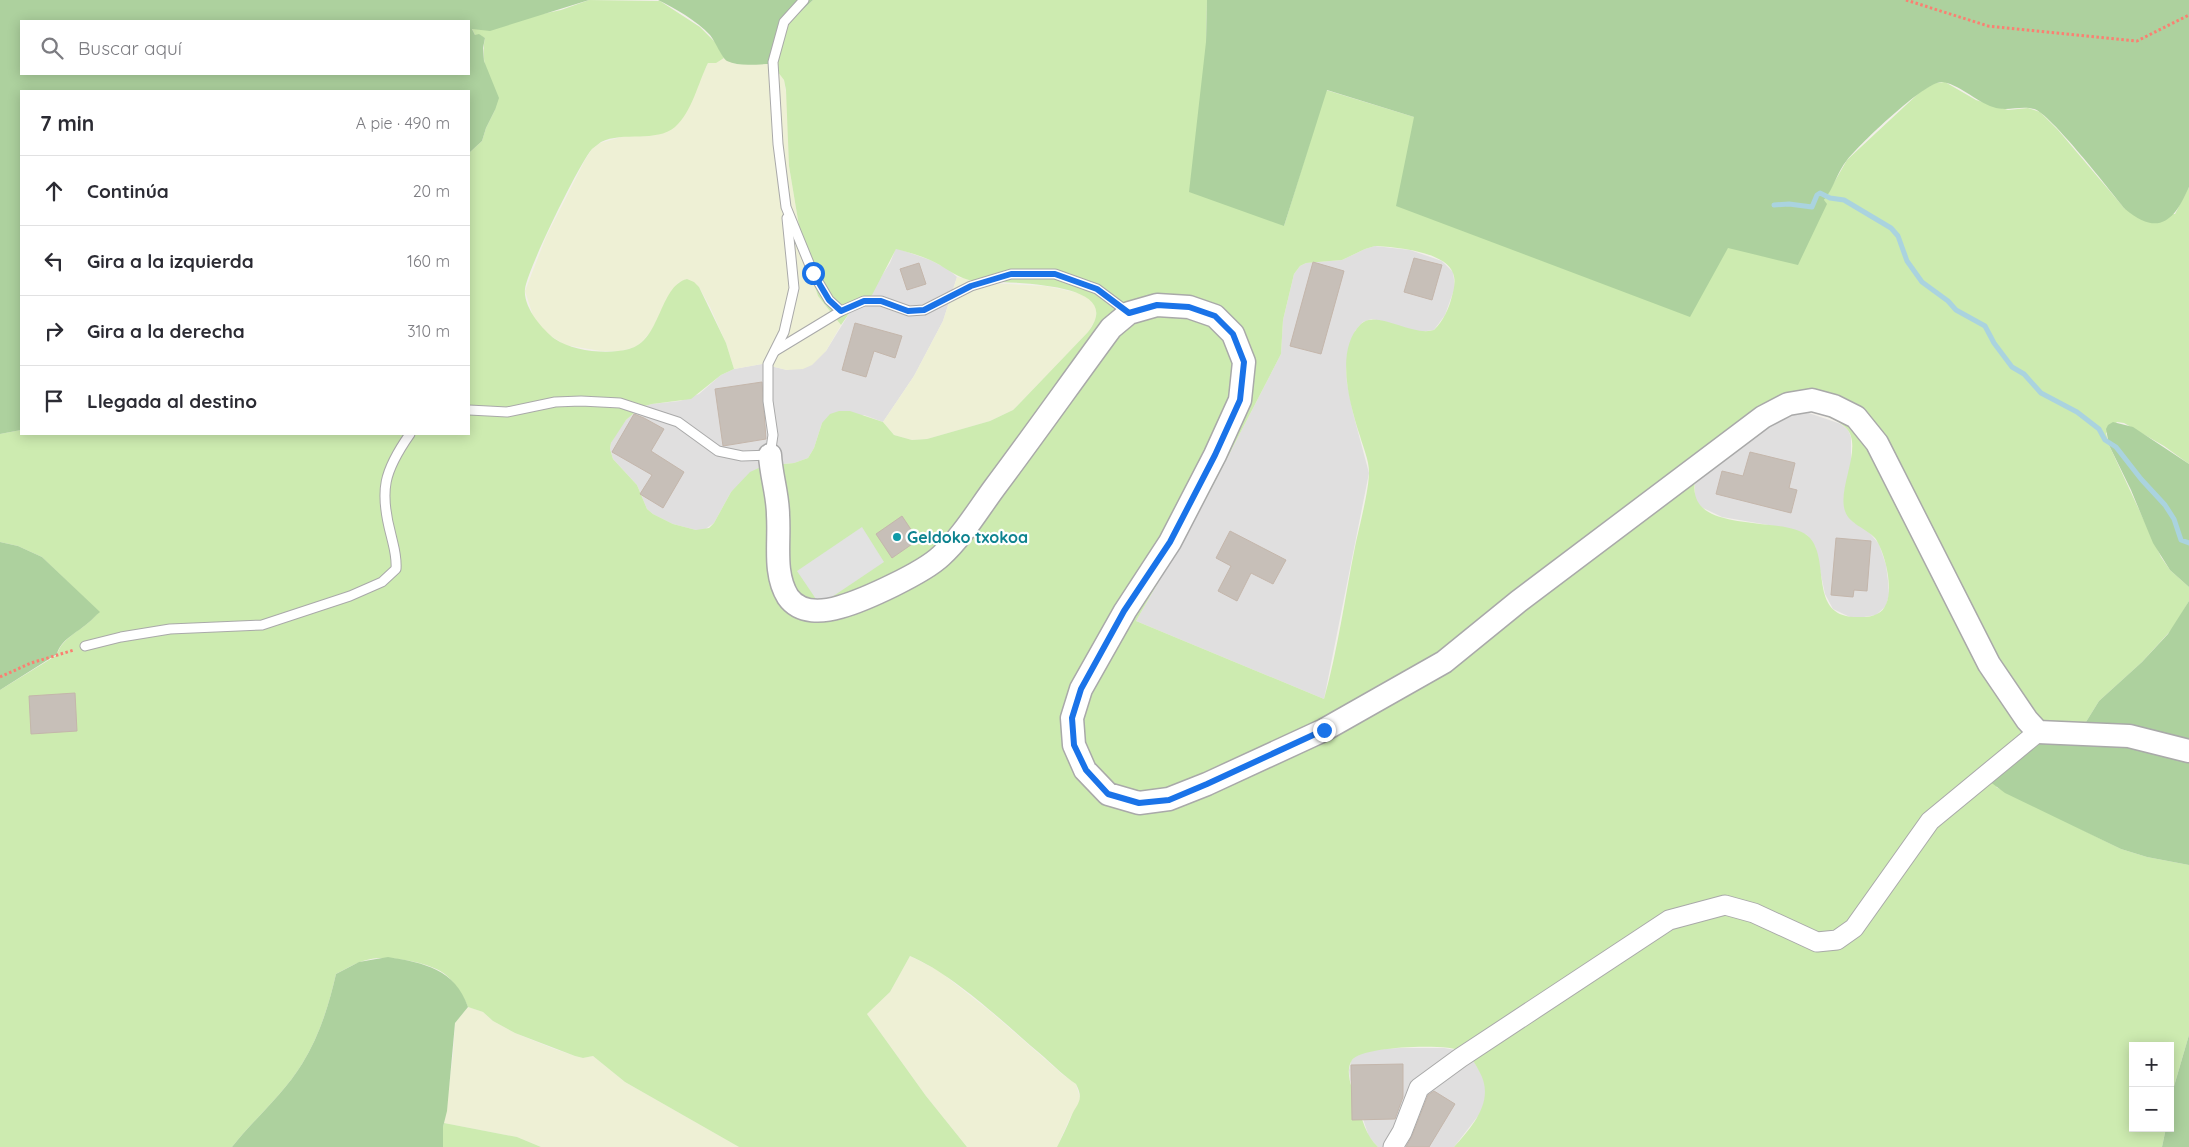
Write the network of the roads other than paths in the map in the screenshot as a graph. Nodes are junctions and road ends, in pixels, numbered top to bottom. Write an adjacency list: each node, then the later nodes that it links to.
1 (804, 0): 2 (lane)
2 (786, 207): 3 (lane); 5 (lane)
3 (841, 311): 4 (lane); 5 (lane)
4 (1129, 313): 8 (street); 10 (street)
5 (775, 351): 8 (lane)
6 (470, 410): 8 (lane)
7 (409, 435): 9 (lane)
8 (770, 455)
9 (85, 646)
10 (2038, 732): 11 (street); 12 (street)
11 (2189, 751)
12 (1393, 1147)

